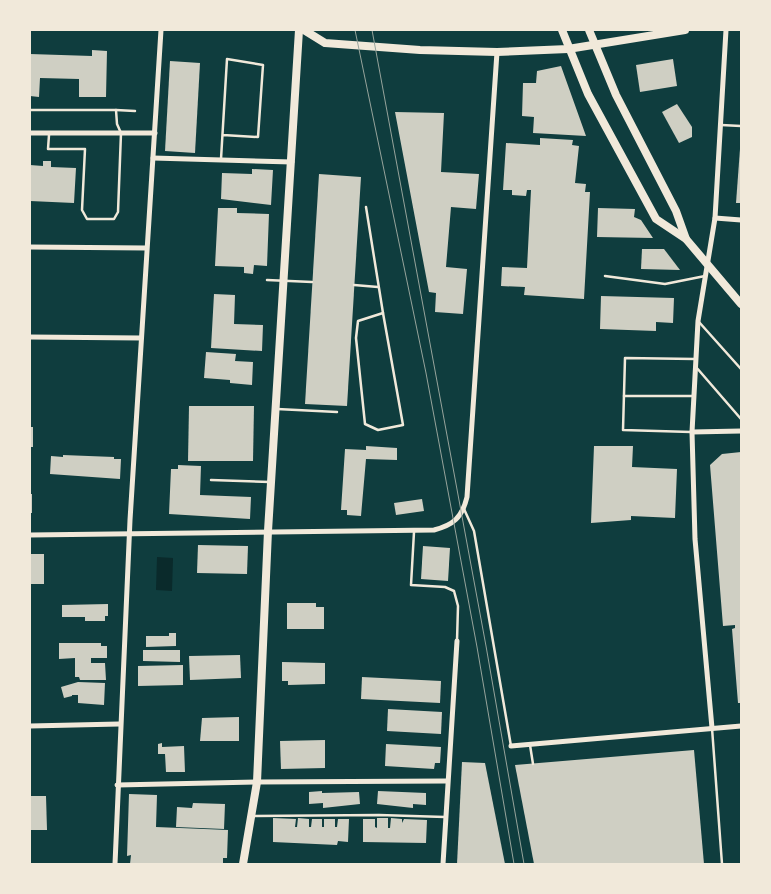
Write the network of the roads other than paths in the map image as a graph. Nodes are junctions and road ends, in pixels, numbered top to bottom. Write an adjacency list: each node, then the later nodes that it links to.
1 (161, 30): 19 (street)
2 (299, 30): 23 (main road)
3 (304, 30): 10 (main road)
4 (562, 30): 9 (main road)
5 (589, 30): 8 (main road)
6 (685, 30): 8 (main road)
7 (726, 30): 14 (street)
8 (594, 46): 9 (main road); 27 (main road)
9 (568, 49): 10 (main road); 27 (main road)
10 (497, 52): 55 (street)
11 (30, 110): 12 (lane)
12 (116, 110): 13 (lane); 18 (lane)
13 (135, 111)
14 (721, 124): 15 (lane); 25 (street)
15 (741, 126)
16 (30, 133): 17 (street)
17 (49, 133): 18 (street); 18 (lane)
18 (121, 133): 19 (street)
19 (155, 133): 21 (street)
20 (223, 135): 20 (lane); 22 (lane)
21 (153, 158): 22 (street); 29 (street)
22 (221, 160): 23 (street)
23 (293, 162): 34 (main road)
24 (366, 207): 37 (lane)
25 (715, 218): 26 (street); 30 (street)
26 (741, 220)
27 (686, 239): 30 (main road)
28 (30, 247): 29 (street)
29 (146, 248): 42 (street)
30 (708, 266): 32 (street); 38 (main road)
31 (605, 276): 32 (lane)
32 (706, 276): 40 (street)
33 (268, 280): 34 (lane)
34 (285, 280): 35 (lane); 48 (main road)
35 (312, 282)
36 (354, 285): 37 (lane)
37 (378, 287): 39 (lane)
38 (741, 304)
39 (383, 313): 39 (lane)
40 (698, 321): 43 (street); 45 (lane)
41 (30, 337): 42 (street)
42 (141, 338): 58 (street)
43 (695, 360): 44 (street); 46 (lane)
44 (695, 366): 47 (street); 50 (lane)
45 (741, 369)
46 (624, 396): 47 (lane); 52 (lane)
47 (694, 396): 52 (street)
48 (277, 408): 49 (lane); 54 (main road)
49 (337, 412)
50 (741, 419)
51 (741, 431): 52 (street)
52 (692, 432): 64 (street)
53 (212, 480): 54 (lane)
54 (272, 482): 57 (main road)
55 (464, 509): 56 (street); 66 (lane)
56 (414, 530): 57 (street); 60 (lane)
57 (268, 531): 58 (street); 69 (main road)
58 (129, 532): 59 (street); 61 (street)
59 (30, 535)
60 (457, 641): 68 (street)
61 (120, 724): 62 (street); 70 (street)
62 (30, 726)
63 (741, 726): 64 (street)
64 (712, 728): 65 (street); 76 (lane)
65 (530, 744): 66 (street); 67 (lane)
66 (511, 746)
67 (533, 764)
68 (446, 781): 69 (street); 72 (street)
69 (257, 782): 70 (street); 71 (main road)
70 (117, 786): 73 (street)
71 (251, 816): 72 (lane); 74 (main road)
72 (445, 817): 75 (street)
73 (115, 864)
74 (243, 864)
75 (443, 864)
76 (722, 864)

